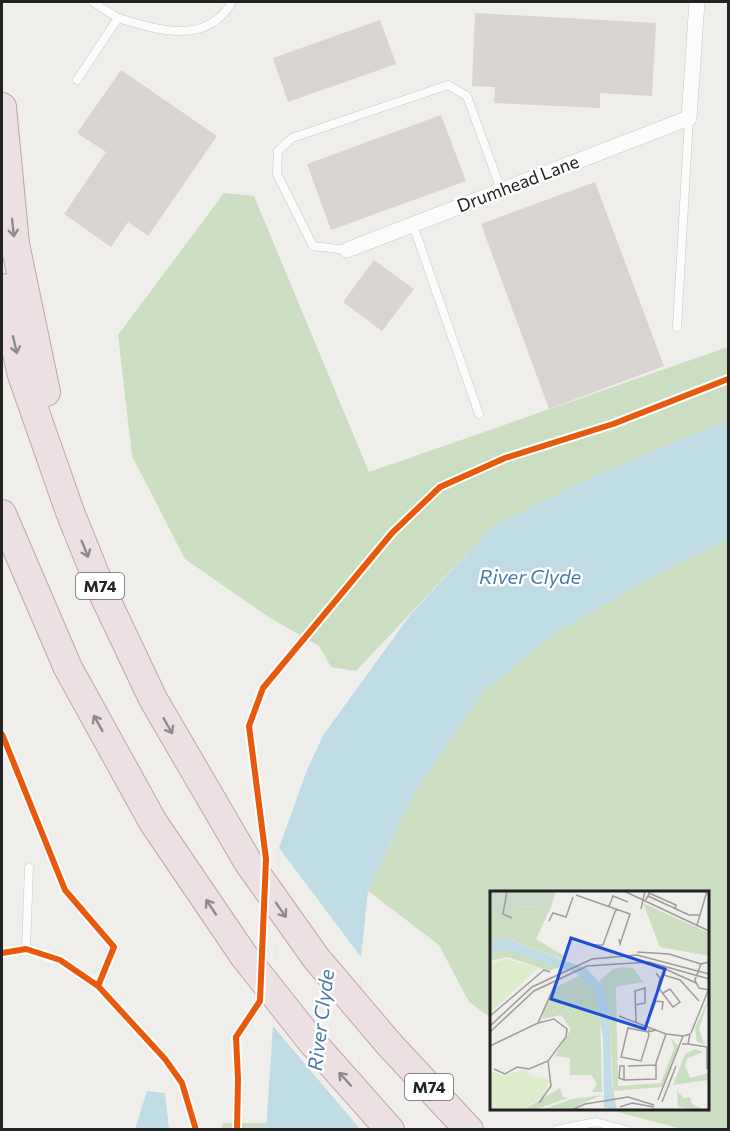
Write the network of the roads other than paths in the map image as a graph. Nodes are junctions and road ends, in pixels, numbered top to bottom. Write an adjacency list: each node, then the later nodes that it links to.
1 (93, 2): 4 (lane)
2 (232, 2): 4 (lane)
3 (697, 2): 7 (street)
4 (118, 18): 5 (lane)
5 (77, 80)
6 (2, 107): 14 (highway, M74, one-way to 14)
7 (689, 118): 8 (street, Drumhead Lane); 12 (lane)
8 (501, 190): 9 (street, Drumhead Lane); 10 (lane)
9 (413, 225): 10 (street, Drumhead Lane); 13 (lane)
10 (347, 250)
11 (2, 288): 14 (highway, M74, one-way to 14)
12 (677, 327)
13 (478, 414)
14 (70, 512): 21 (highway, M74, one-way to 21)
15 (2, 514): 17 (highway)
16 (2, 549): 17 (highway)
17 (68, 668): 20 (highway, one-way to 17)
18 (29, 868): 19 (lane)
19 (26, 949)
20 (387, 1126)
21 (469, 1130)
22 (556, 1130): 23 (lane)
23 (626, 1130)

